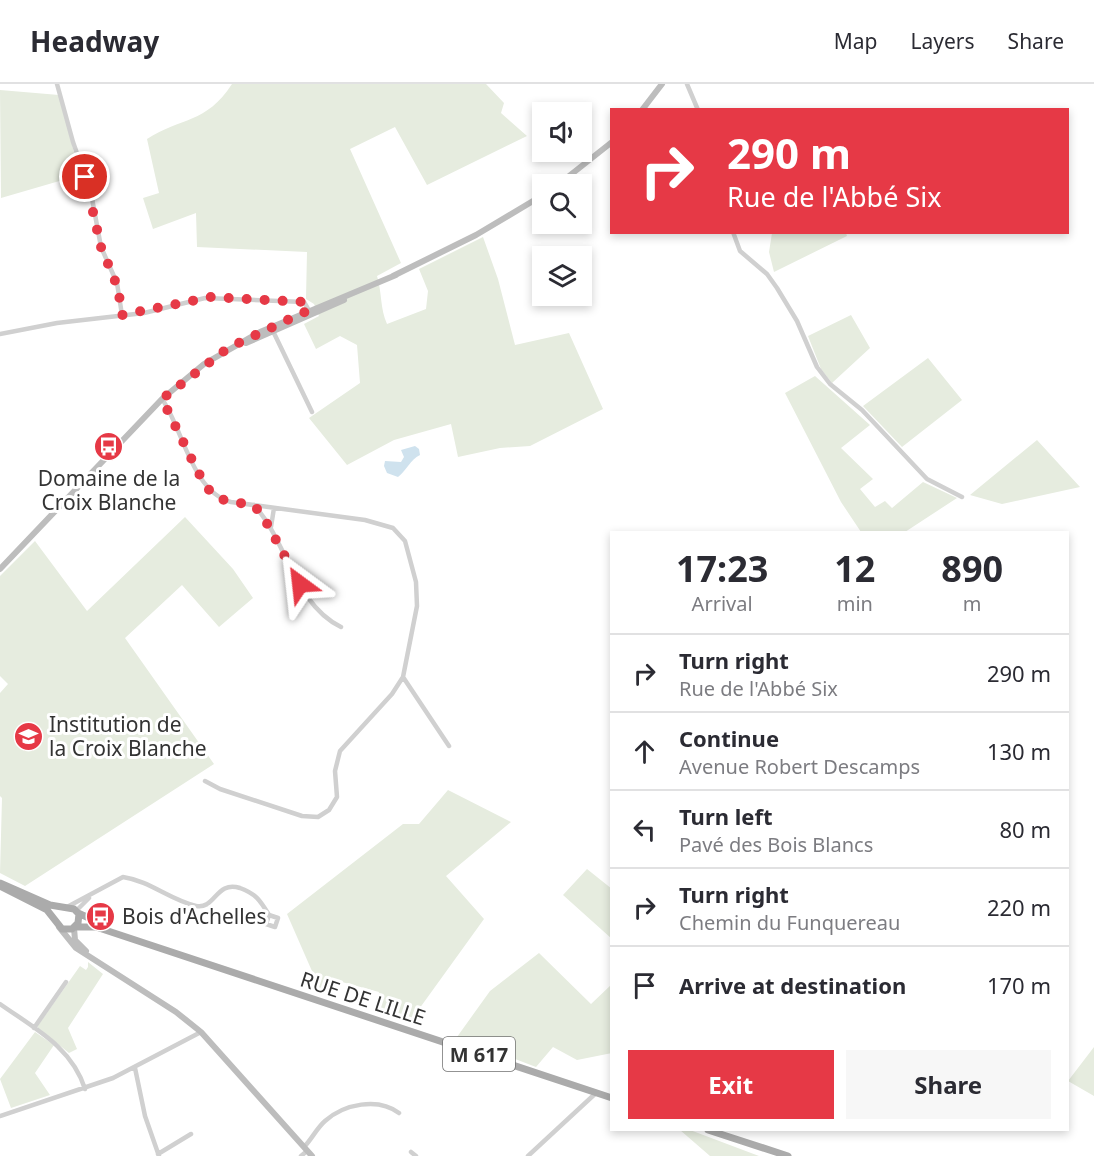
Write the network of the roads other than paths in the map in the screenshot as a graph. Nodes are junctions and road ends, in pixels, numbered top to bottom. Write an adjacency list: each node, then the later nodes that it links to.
1 (57, 84): 11 (street)
2 (663, 84): 4 (main road)
3 (687, 84): 5 (street)
4 (644, 108)
5 (697, 108)
6 (610, 144): 7 (main road)
7 (572, 174)
8 (532, 202): 10 (main road)
9 (734, 234): 16 (street)
10 (310, 312): 11 (street); 12 (main road)
11 (122, 315): 13 (street)
12 (272, 329): 14 (main road); 15 (street)
13 (0, 334)
14 (162, 399): 17 (street); 20 (main road)
15 (312, 412)
16 (962, 497)
17 (254, 505): 18 (street); 19 (street)
18 (274, 508): 19 (street); 22 (street)
19 (271, 530): 21 (street)
20 (0, 569)
21 (341, 627)
22 (403, 676): 23 (street); 24 (street)
23 (448, 746)
24 (206, 781)
25 (0, 884): 27 (main road); 30 (main road)
26 (100, 889): 27 (street); 28 (street); 29 (street)
27 (66, 907): 28 (main road); 30 (main road)
28 (77, 912): 31 (main road); 32 (main road, RUE DE LILLE / M 617)
29 (269, 915)
30 (58, 924): 31 (main road); 33 (main road)
31 (75, 927): 32 (main road, RUE DE LILLE / M 617); 33 (main road)
32 (171, 952): 40 (main road, RUE DE LILLE / M 617)
33 (106, 966): 37 (main road)
34 (66, 982): 36 (street)
35 (0, 1004): 36 (street)
36 (34, 1028): 39 (street)
37 (201, 1032): 38 (street); 46 (main road)
38 (135, 1068): 39 (street); 47 (street)
39 (85, 1089): 43 (street)
40 (596, 1093): 41 (main road, RUE DE LILLE / M 617); 49 (street)
41 (610, 1097)
42 (399, 1113): 46 (street)
43 (0, 1116)
44 (711, 1131): 50 (main road)
45 (191, 1134): 47 (street)
46 (308, 1151): 48 (street)
47 (159, 1155)
48 (301, 1156)
49 (528, 1156)
50 (788, 1156)

